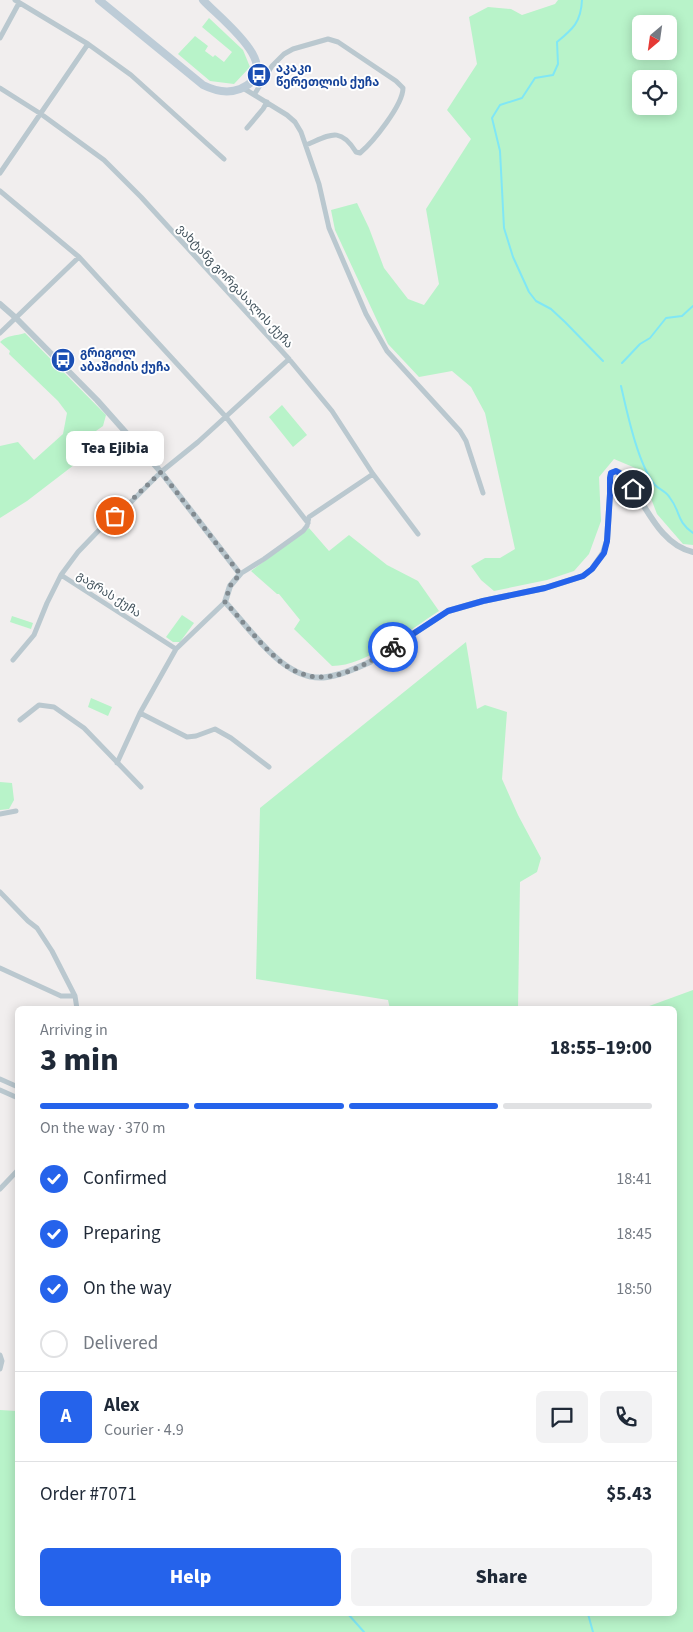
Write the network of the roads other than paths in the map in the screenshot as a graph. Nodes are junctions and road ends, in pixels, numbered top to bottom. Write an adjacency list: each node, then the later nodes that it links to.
1 (99, 0): 7 (main road)
2 (203, 0): 7 (main road)
3 (17, 1): 4 (street); 5 (street)
4 (0, 38)
5 (88, 44): 10 (street); 13 (street)
6 (0, 88): 10 (street, ვახტანგ გორგასალის ქუჩა)
7 (243, 88): 8 (street)
8 (254, 94): 9 (street); 12 (street)
9 (266, 102): 11 (street); 12 (street)
10 (40, 114): 14 (street); 20 (street, ვახტანგ გორგასალის ქუჩა)
11 (247, 128)
12 (306, 144): 24 (street)
13 (224, 159)
14 (0, 173)
15 (0, 190): 16 (street)
16 (79, 257): 18 (street); 21 (street)
17 (0, 304): 18 (street)
18 (16, 318): 19 (street); 22 (street)
19 (0, 333)
20 (289, 359): 21 (street, გაგრას ქუჩა); 23 (street, ვახტანგ გორგასალის ქუჩა)
21 (226, 416): 22 (street, გაგრას ქუჩა); 25 (street)
22 (161, 472): 28 (street); 29 (street, გაგრას ქუჩა)
23 (374, 474): 25 (street); 26 (street, ვახტანგ გორგასალის ქუჩა)
24 (483, 493)
25 (308, 523): 28 (street)
26 (418, 534)
27 (693, 552): 30 (street)
28 (240, 574): 30 (street)
29 (61, 575): 31 (street, გაგრას ქუჩა); 32 (street)
30 (225, 602): 31 (street)
31 (176, 649): 33 (street)
32 (13, 660)
33 (140, 713): 35 (street); 36 (street)
34 (20, 720): 35 (street)
35 (117, 763): 37 (street)
36 (269, 767)
37 (141, 787)
38 (16, 811): 39 (street)
39 (0, 814)
40 (0, 892): 42 (street)
41 (0, 968): 42 (street)
42 (76, 996): 43 (street)
43 (77, 1006)
44 (0, 1078): 45 (street)
45 (15, 1086)
46 (0, 1090): 47 (street)
47 (15, 1097)
48 (15, 1173): 49 (street)
49 (0, 1189)
50 (0, 1355): 51 (street)
51 (0, 1369)

